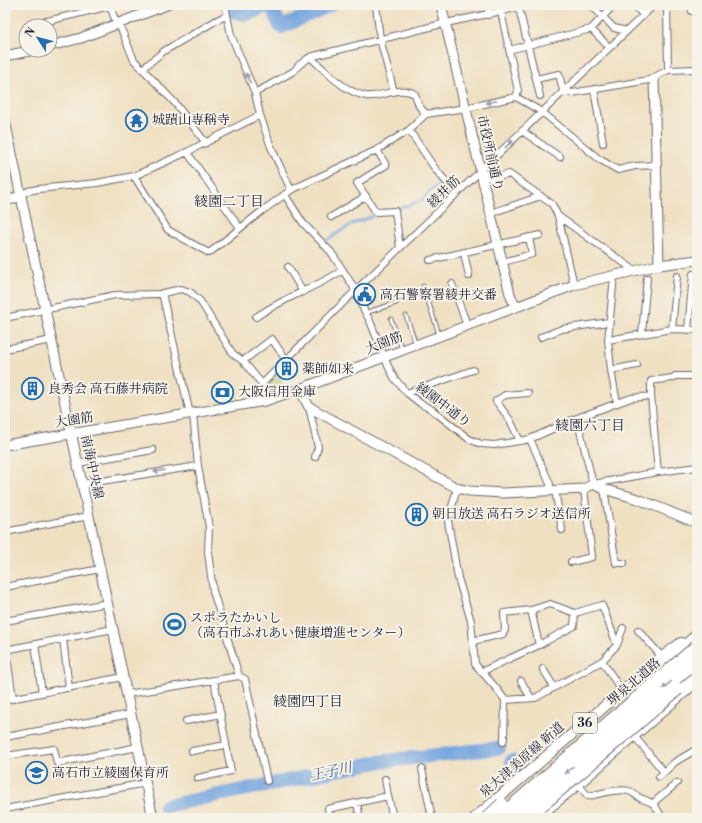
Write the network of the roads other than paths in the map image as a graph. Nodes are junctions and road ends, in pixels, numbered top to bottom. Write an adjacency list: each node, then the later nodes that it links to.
1 (110, 5): 19 (street); 21 (street)
2 (166, 5): 21 (street)
3 (225, 5): 17 (street, 綾園中通り)
4 (376, 5): 24 (street)
5 (441, 5): 20 (street, 市役所前通り)
6 (488, 5): 15 (street)
7 (530, 5): 13 (street)
8 (591, 5): 18 (street)
9 (612, 5): 18 (street)
10 (634, 5): 16 (street)
11 (654, 5): 16 (street, 綾井筋)
12 (668, 5): 33 (street)
13 (519, 8): 14 (street); 26 (street)
14 (500, 12): 15 (street); 28 (street)
15 (488, 15): 20 (street)
16 (643, 15): 23 (street, 綾井筋)
17 (226, 16): 32 (street); 40 (street, 綾園中通り, one-way to 17)
18 (602, 16): 22 (street); 23 (street)
19 (58, 18)
20 (446, 23): 24 (street); 43 (street, 市役所前通り)
21 (117, 24): 25 (street); 32 (street)
22 (591, 29): 26 (street); 27 (street)
23 (627, 31): 27 (street, 綾井筋)
24 (380, 39): 31 (street); 39 (street)
25 (58, 44)
26 (528, 45): 28 (street); 35 (street)
27 (609, 47): 38 (street, 綾井筋)
28 (509, 50): 42 (street)
29 (18, 53): 30 (street)
30 (5, 56)
31 (310, 57): 39 (street); 40 (street)
32 (142, 69): 50 (street)
33 (668, 70): 34 (street); 36 (street)
34 (697, 70)
35 (536, 79): 38 (street); 41 (street)
36 (654, 79): 37 (street); 55 (street)
37 (594, 89): 38 (street); 51 (street)
38 (563, 91): 44 (street, 綾井筋)
39 (394, 92): 45 (street)
40 (255, 93): 46 (street, 綾園中通り)
41 (540, 96)
42 (516, 97): 43 (street, one-way to 43); 44 (street)
43 (466, 108): 45 (street); 56 (street, 市役所前通り)
44 (542, 112): 49 (street, 綾井筋); 55 (street)
45 (426, 114): 48 (street)
46 (260, 115): 50 (street); 58 (street, 綾園中通り)
47 (5, 121): 60 (street, 南海中央線)
48 (409, 130): 52 (street); 59 (street)
49 (522, 131): 54 (street); 56 (street, 綾井筋, one-way to 49)
50 (206, 143): 53 (street)
51 (603, 143)
52 (377, 150): 58 (street); 61 (street)
53 (187, 152): 57 (street); 67 (street)
54 (560, 157)
55 (657, 165): 76 (street)
56 (481, 171): 59 (street, 綾井筋); 62 (street); 64 (street, 市役所前通り)
57 (134, 176): 60 (street); 67 (street)
58 (288, 192): 67 (street); 78 (street, 綾園中通り)
59 (457, 194): 71 (street, 綾井筋)
60 (21, 195): 63 (street); 93 (street, 南海中央線)
61 (366, 196): 66 (street); 71 (street)
62 (541, 196): 64 (street); 65 (street)
63 (5, 200)
64 (491, 213): 70 (street, 市役所前通り)
65 (558, 216): 79 (street); 86 (street)
66 (331, 217)
67 (240, 228)
68 (540, 235): 69 (street)
69 (529, 237): 70 (street); 75 (street)
70 (498, 244): 72 (street); 75 (street, 市役所前通り)
71 (400, 248): 88 (street, 綾井筋)
72 (464, 253): 73 (street); 82 (street)
73 (430, 260)
74 (697, 260): 76 (street, 大園筋)
75 (503, 262): 92 (street, 市役所前通り)
76 (659, 265): 79 (street, 大園筋)
77 (288, 267): 89 (street)
78 (343, 270): 88 (street, 綾園中通り); 89 (street)
79 (634, 270): 81 (street, 大園筋)
80 (693, 274): 102 (street)
81 (614, 275): 86 (street, 大園筋); 99 (street)
82 (469, 276)
83 (677, 276): 101 (street)
84 (647, 278): 104 (street)
85 (452, 284): 100 (street)
86 (574, 285): 92 (street, 大園筋)
87 (423, 286): 105 (lane)
88 (355, 291): 94 (street, 綾園中通り); 113 (street, 綾井筋)
89 (303, 292): 96 (street)
90 (162, 293): 93 (street); 114 (street); 127 (street)
91 (396, 303): 94 (lane)
92 (515, 307): 100 (street, 大園筋)
93 (45, 310): 97 (street); 107 (street, 南海中央線)
94 (365, 312): 112 (street, 綾園中通り)
95 (406, 316): 109 (lane)
96 (256, 317)
97 (5, 318)
98 (391, 319): 111 (lane)
99 (609, 322): 106 (street); 108 (street)
100 (467, 325): 105 (street, 大園筋)
101 (672, 330): 102 (street); 104 (street)
102 (688, 330): 103 (street)
103 (697, 330)
104 (642, 334): 108 (street)
105 (440, 336): 109 (street, 大園筋)
106 (541, 337)
107 (52, 340): 110 (street); 129 (street, 南海中央線)
108 (608, 340): 117 (street)
109 (416, 345): 111 (street, 大園筋)
110 (5, 349)
111 (402, 350): 112 (street, 大園筋)
112 (384, 357): 120 (street, 大園筋); 121 (street, 綾園中通り)
113 (286, 360): 114 (street); 119 (street, 綾井筋)
114 (243, 361): 119 (street)
115 (637, 365): 117 (street)
116 (472, 370): 121 (street)
117 (611, 370): 125 (street)
118 (697, 376): 123 (street)
119 (262, 384): 124 (street)
120 (300, 389): 124 (street, 大園筋); 126 (street)
121 (407, 393): 131 (street, 綾園中通り)
122 (528, 393): 131 (street)
123 (651, 396): 125 (street, 綾園中通り); 138 (street)
124 (265, 401): 127 (street, 大園筋)
125 (617, 403): 128 (street, 綾園中通り)
126 (310, 407): 134 (street); 141 (street)
127 (192, 414): 129 (street, 大園筋); 136 (street)
128 (577, 418): 130 (street, 綾園中通り); 140 (street)
129 (72, 434): 132 (street, 大園筋); 135 (street, 南海中央線)
130 (530, 439): 131 (street, 綾園中通り); 144 (street)
131 (520, 441)
132 (5, 445)
133 (152, 450): 135 (street)
134 (315, 457)
135 (78, 463): 139 (street, 南海中央線)
136 (198, 466): 139 (street, one-way to 139); 175 (street)
137 (697, 467): 138 (street)
138 (658, 472): 140 (street)
139 (82, 484): 145 (street, 南海中央線)
140 (593, 484): 142 (street); 143 (street)
141 (457, 488): 144 (street); 163 (street)
142 (584, 489): 144 (street); 149 (street)
143 (604, 489): 146 (street); 150 (street)
144 (552, 490): 147 (street)
145 (89, 516): 148 (street); 151 (street, 南海中央線)
146 (697, 523)
147 (562, 530)
148 (5, 532)
149 (571, 562)
150 (624, 563)
151 (100, 569): 152 (street); 153 (street, 南海中央線)
152 (5, 587)
153 (108, 603): 156 (street); 158 (street, 南海中央線)
154 (531, 610): 155 (street); 163 (street); 165 (street)
155 (575, 613): 165 (street); 166 (street)
156 (5, 621)
157 (623, 628): 166 (street)
158 (113, 629): 162 (street); 176 (street, 南海中央線)
159 (638, 630): 171 (street)
160 (697, 631): 171 (main road, 泉大津美原線 新道 / 36)
161 (697, 636): 171 (highway)
162 (63, 639): 164 (street); 181 (street)
163 (473, 641): 173 (street)
164 (35, 644): 168 (street); 183 (street)
165 (539, 645): 173 (street)
166 (617, 645): 170 (street)
167 (697, 646): 229 (highway, 堺泉北道路, bridge)
168 (6, 650): 186 (street)
169 (697, 660): 230 (highway, 堺泉北道路, one-way to 230, bridge)
170 (602, 661): 180 (street); 182 (street)
171 (662, 662): 182 (main road, 泉大津美原線 新道 / 36); 228 (highway, bridge)
172 (543, 669): 180 (street)
173 (481, 672): 188 (street)
174 (697, 673): 231 (highway, bridge)
175 (239, 676): 177 (street); 207 (street)
176 (124, 677): 181 (street); 184 (street, 南海中央線)
177 (214, 680): 184 (street); 190 (street)
178 (521, 681): 185 (street)
179 (697, 681): 192 (main road)
180 (554, 687): 185 (street)
181 (69, 688): 183 (street)
182 (622, 691): 209 (main road, 泉大津美原線 新道 / 36)
183 (42, 693): 186 (street)
184 (127, 694): 189 (street, 南海中央線)
185 (530, 698): 188 (street)
186 (12, 699): 187 (street)
187 (5, 700)
188 (505, 700): 194 (street)
189 (131, 714): 193 (street); 196 (street, 南海中央線)
190 (221, 714): 191 (street); 195 (street)
191 (186, 721)
192 (634, 736): 201 (street); 211 (main road)
193 (5, 737)
194 (503, 742)
195 (226, 745): 197 (street); 204 (street)
196 (138, 746): 199 (street); 208 (street, 南海中央線)
197 (192, 751)
198 (696, 752): 201 (street)
199 (5, 756)
200 (422, 769): 202 (street)
201 (664, 772): 203 (street)
202 (423, 777): 206 (street); 218 (street)
203 (659, 777)
204 (198, 778)
205 (385, 779): 213 (street)
206 (416, 779)
207 (267, 781)
208 (146, 783): 217 (street); 220 (street, 南海中央線)
209 (514, 783): 227 (main road, 泉大津美原線 新道 / 36); 232 (street)
210 (677, 783): 216 (street)
211 (578, 784): 212 (street); 233 (main road)
212 (617, 791): 214 (street); 216 (street)
213 (388, 796): 215 (street); 225 (street)
214 (618, 799)
215 (357, 803): 221 (street); 224 (street)
216 (653, 803): 234 (street)
217 (5, 809)
218 (430, 809): 219 (street); 226 (street)
219 (423, 811)
220 (153, 817): 222 (street)
221 (330, 817): 223 (street)
222 (139, 818)
223 (322, 818)
224 (360, 818)
225 (393, 818)
226 (432, 818)
227 (475, 818)
228 (487, 818)
229 (498, 818)
230 (514, 818)
231 (527, 818)
232 (531, 818)
233 (536, 818)
234 (662, 818)

